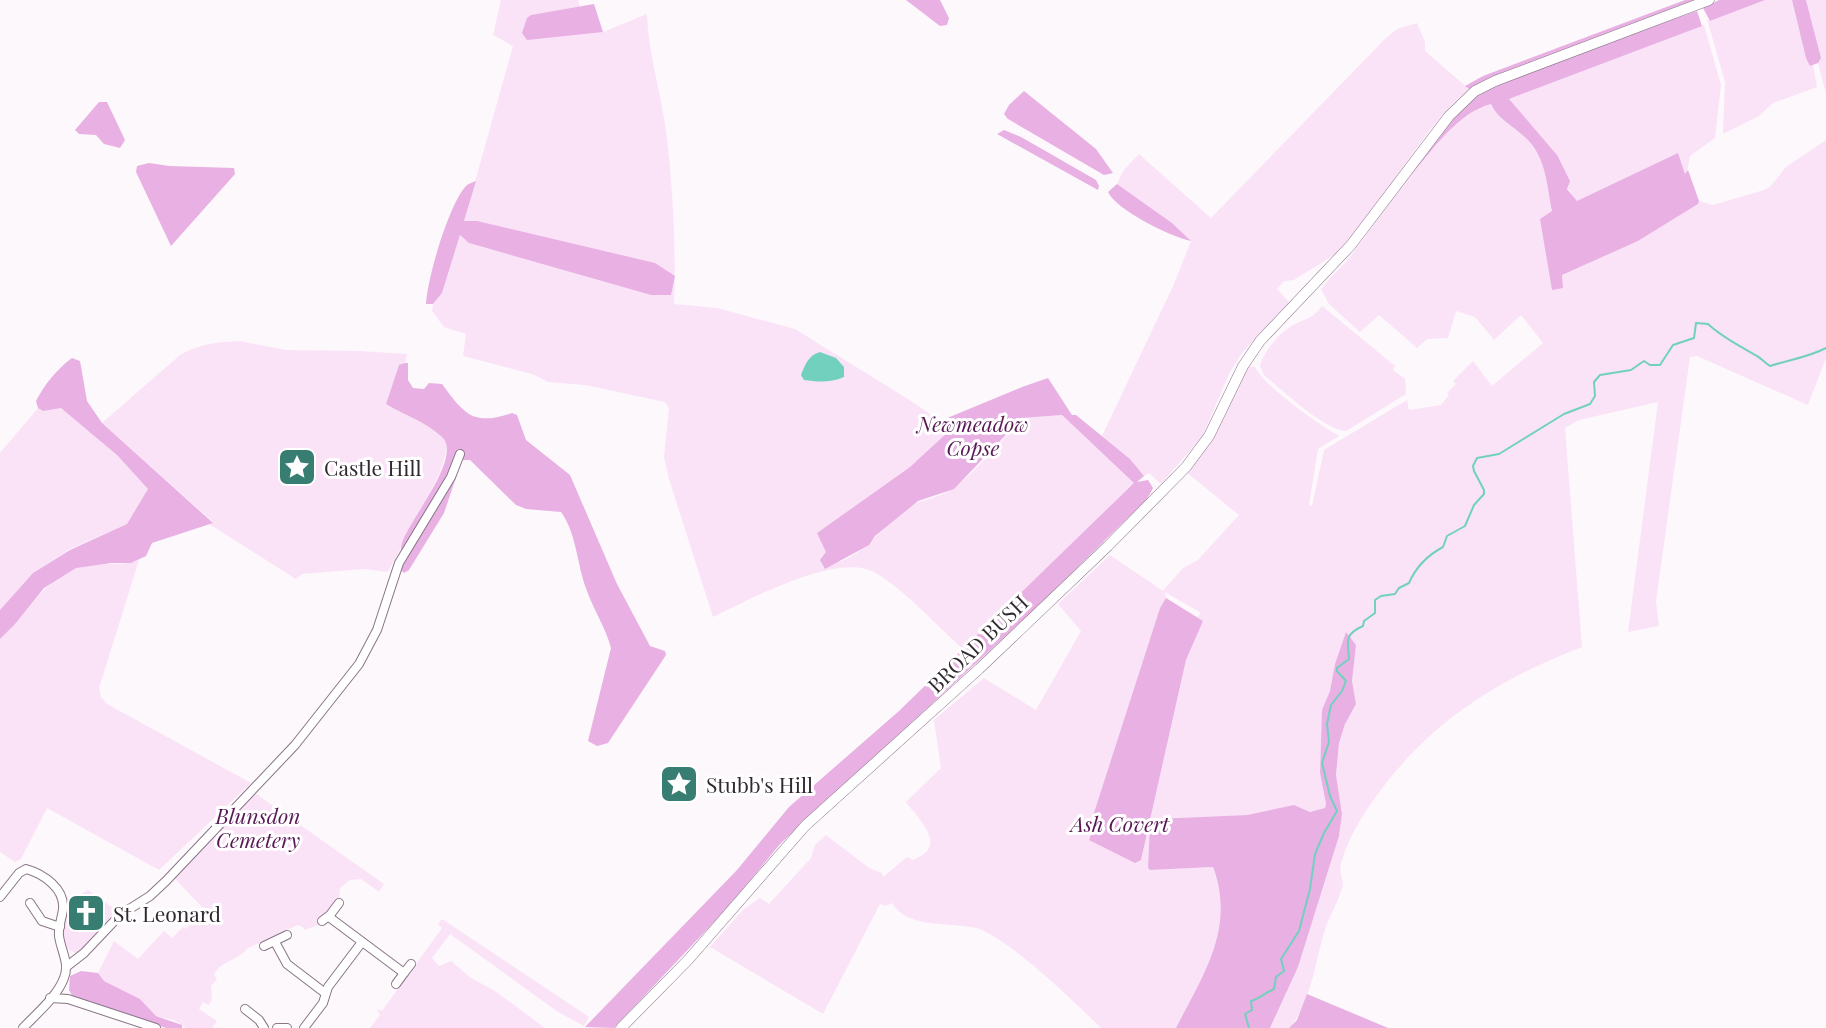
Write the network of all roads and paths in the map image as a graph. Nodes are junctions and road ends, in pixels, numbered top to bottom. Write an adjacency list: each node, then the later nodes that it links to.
1 (1709, 0): 26 (main road, BROAD BUSH)
2 (460, 454): 12 (street)
3 (0, 897): 6 (street)
4 (30, 903): 6 (street)
5 (339, 903): 9 (street)
6 (60, 927): 12 (street)
7 (287, 935): 8 (street)
8 (275, 942): 10 (street); 16 (street)
9 (362, 942): 13 (street); 16 (street)
10 (264, 946)
11 (411, 964): 13 (street)
12 (66, 967): 14 (street)
13 (404, 973): 15 (street)
14 (61, 984): 17 (street); 18 (street)
15 (396, 984)
16 (325, 993): 25 (street)
17 (50, 998): 18 (street); 20 (street)
18 (68, 999): 21 (street)
19 (244, 1009): 22 (street)
20 (23, 1028)
21 (156, 1028)
22 (264, 1028)
23 (277, 1028): 24 (street)
24 (287, 1028)
25 (304, 1028)
26 (621, 1028)

